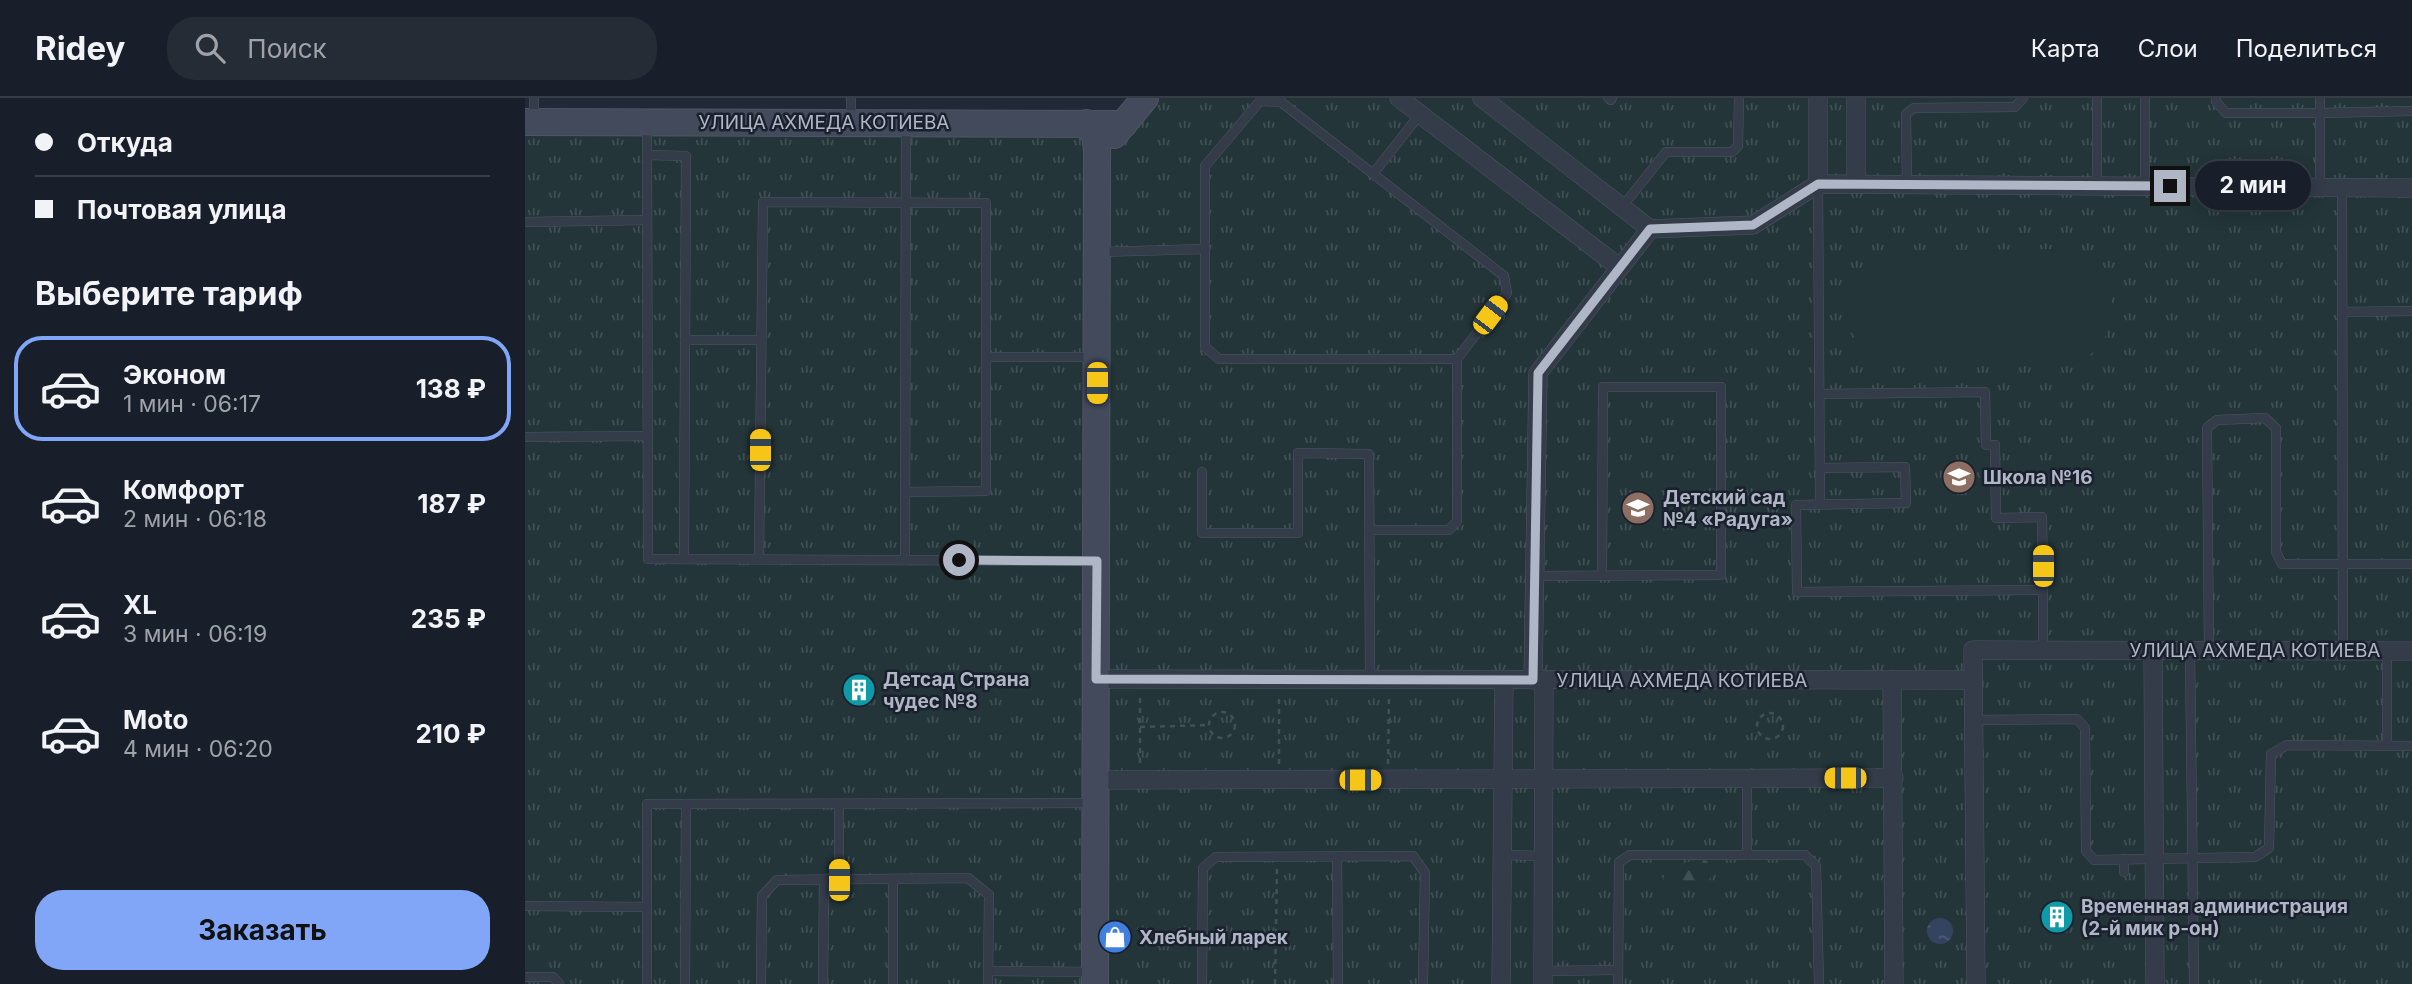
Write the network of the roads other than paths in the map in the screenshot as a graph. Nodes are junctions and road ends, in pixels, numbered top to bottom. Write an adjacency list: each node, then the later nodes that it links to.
1 (1145, 98): 21 (street)
2 (1399, 98): 17 (street)
3 (1482, 98): 34 (street)
4 (1739, 98): 34 (lane)
5 (1818, 98): 25 (street)
6 (1856, 98): 26 (street)
7 (2023, 98): 12 (lane)
8 (2097, 98): 28 (lane)
9 (2145, 98): 29 (lane)
10 (2216, 98): 15 (lane)
11 (2320, 98): 15 (lane)
12 (1933, 103): 27 (lane)
13 (851, 110): 18 (street, УЛИЦА АХМЕДА КОТИЕВА); 19 (street, УЛИЦА АХМЕДА КОТИЕВА)
14 (2412, 111): 15 (lane)
15 (2320, 113): 30 (lane)
16 (531, 114): 18 (street, УЛИЦА АХМЕДА КОТИЕВА)
17 (1420, 114): 24 (lane); 40 (street)
18 (647, 122): 22 (lane)
19 (906, 122): 20 (street, УЛИЦА АХМЕДА КОТИЕВА); 33 (lane)
20 (1087, 123): 21 (street, УЛИЦА АХМЕДА КОТИЕВА); 23 (street)
21 (1124, 124): 23 (street)
22 (647, 155): 35 (lane); 43 (lane)
23 (1097, 155): 39 (street)
24 (1373, 174): 38 (lane); 47 (lane)
25 (1818, 184): 26 (street); 37 (street); 48 (lane)
26 (1856, 184): 27 (street)
27 (1907, 185): 28 (street)
28 (2097, 186): 29 (street)
29 (2145, 186): 30 (street)
30 (2320, 187): 31 (street)
31 (2342, 187): 32 (street); 42 (lane)
32 (2412, 188)
33 (906, 202): 44 (lane); 45 (lane); 53 (lane)
34 (1622, 207): 37 (street)
35 (647, 220): 36 (lane); 49 (lane)
36 (525, 222)
37 (1650, 229): 40 (street)
38 (1205, 249): 39 (lane); 47 (lane)
39 (1097, 252): 46 (street)
40 (1619, 267): 62 (street)
41 (2412, 311): 42 (lane)
42 (2342, 312): 60 (lane)
43 (685, 340): 44 (lane); 56 (lane)
44 (761, 340): 57 (lane)
45 (986, 357): 46 (lane); 53 (lane)
46 (1097, 357): 59 (street)
47 (1457, 359): 55 (lane)
48 (1820, 394): 51 (lane); 64 (lane)
49 (647, 436): 50 (lane); 56 (lane)
50 (525, 437)
51 (1820, 468): 54 (lane); 54 (lane)
52 (1202, 472): 55 (lane)
53 (905, 492): 58 (lane)
54 (1820, 504): 64 (lane)
55 (1370, 530): 73 (lane)
56 (684, 559): 57 (lane)
57 (759, 559): 58 (lane)
58 (905, 560): 59 (lane)
59 (1097, 561): 72 (street)
60 (2343, 564): 61 (lane); 68 (lane); 69 (lane)
61 (2412, 564)
62 (1535, 576): 63 (lane); 75 (street)
63 (1602, 576): 63 (lane)
64 (2043, 590): 65 (lane)
65 (2043, 649): 66 (street, УЛИЦА АХМЕДА КОТИЕВА); 77 (street, УЛИЦА АХМЕДА КОТИЕВА)
66 (2154, 650): 67 (street, УЛИЦА АХМЕДА КОТИЕВА); 93 (street)
67 (2190, 650): 68 (street, УЛИЦА АХМЕДА КОТИЕВА); 94 (lane)
68 (2209, 650): 69 (street, УЛИЦА АХМЕДА КОТИЕВА)
69 (2343, 651): 70 (street, УЛИЦА АХМЕДА КОТИЕВА)
70 (2386, 651): 71 (street, УЛИЦА АХМЕДА КОТИЕВА); 79 (lane)
71 (2412, 651)
72 (1096, 679): 73 (street, УЛИЦА АХМЕДА КОТИЕВА); 85 (street)
73 (1370, 680): 74 (street, УЛИЦА АХМЕДА КОТИЕВА)
74 (1504, 680): 75 (street, УЛИЦА АХМЕДА КОТИЕВА); 83 (street)
75 (1539, 680): 76 (street, УЛИЦА АХМЕДА КОТИЕВА); 84 (street)
76 (1892, 680): 77 (street, УЛИЦА АХМЕДА КОТИЕВА); 82 (street)
77 (1973, 680): 78 (street)
78 (1974, 720): 92 (lane); 120 (street)
79 (2387, 745): 80 (lane); 94 (lane)
80 (2412, 746)
81 (1747, 778): 82 (street); 84 (street); 89 (lane)
82 (1894, 778): 119 (street)
83 (1504, 779): 84 (street); 85 (street); 88 (street)
84 (1544, 779): 91 (street)
85 (1096, 792): 87 (lane); 104 (street)
86 (686, 804): 87 (lane); 100 (lane); 108 (lane)
87 (839, 804): 98 (lane)
88 (1503, 855): 91 (lane); 116 (street)
89 (1747, 855): 101 (lane); 118 (lane)
90 (1337, 856): 113 (lane); 114 (lane); 115 (lane)
91 (1544, 856): 105 (street)
92 (2124, 859): 93 (lane); 95 (lane)
93 (2155, 859): 94 (lane); 121 (street)
94 (2192, 859): 122 (lane)
95 (2124, 872)
96 (893, 879): 98 (lane); 102 (lane); 111 (lane)
97 (824, 880): 98 (lane); 109 (lane); 110 (lane)
98 (839, 880)
99 (525, 906): 100 (lane)
100 (647, 906): 107 (lane)
101 (1618, 970): 105 (lane); 117 (lane)
102 (988, 971): 104 (lane); 112 (lane)
103 (525, 977): 106 (lane)
104 (1095, 978)
105 (1543, 978)
106 (559, 984)
107 (647, 984)
108 (685, 984)
109 (761, 984)
110 (823, 984)
111 (893, 984)
112 (988, 984)
113 (1202, 984)
114 (1338, 984)
115 (1423, 984)
116 (1501, 984)
117 (1618, 984)
118 (1819, 984)
119 (1894, 984)
120 (1976, 984)
121 (2155, 984)
122 (2194, 984)

